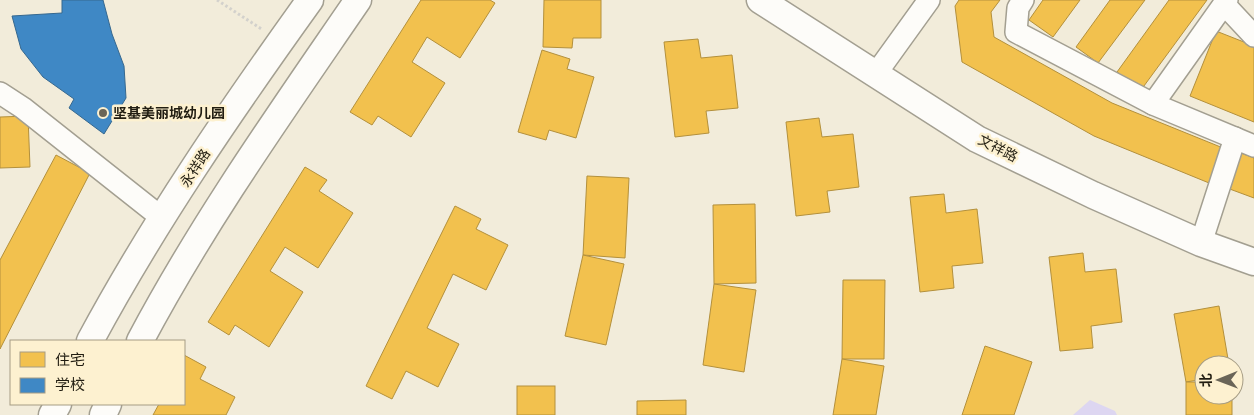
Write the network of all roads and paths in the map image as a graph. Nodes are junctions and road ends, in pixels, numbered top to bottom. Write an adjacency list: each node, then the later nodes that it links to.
1 (217, 0): 9 (path)
2 (310, 0): 9 (street, 永祥路)
3 (358, 0): 18 (street)
4 (760, 0): 10 (street, 文祥路)
5 (929, 0): 10 (street)
6 (1024, 0): 12 (street)
7 (1226, 2): 8 (street); 12 (street)
8 (1254, 36)
9 (280, 41): 14 (street, 永祥路)
10 (874, 74): 15 (street, 文祥路)
11 (0, 92): 14 (street)
12 (1153, 104): 13 (street)
13 (1245, 142): 15 (street)
14 (162, 218): 17 (street, 永祥路)
15 (1200, 243): 16 (street, 文祥路)
16 (1254, 262)
17 (91, 340)
18 (141, 340)

